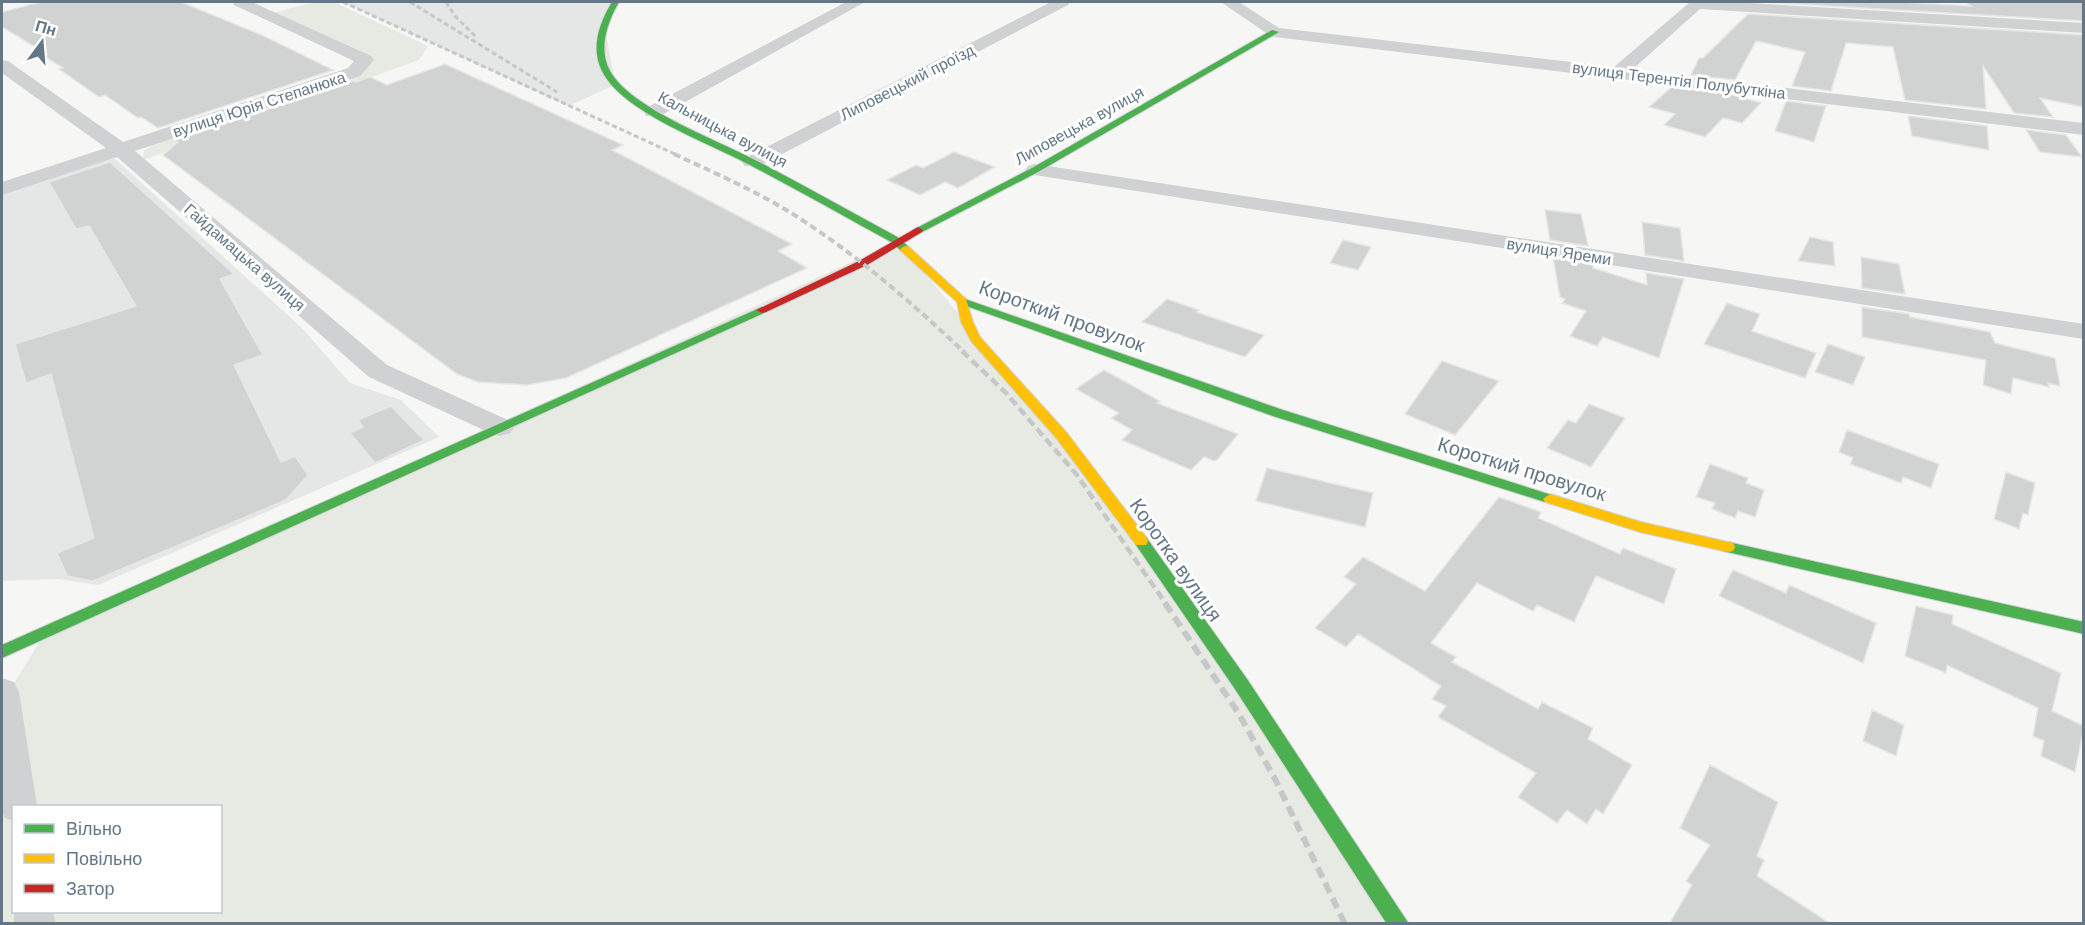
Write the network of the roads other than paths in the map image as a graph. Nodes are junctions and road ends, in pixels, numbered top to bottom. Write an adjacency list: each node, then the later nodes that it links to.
1 (240, 2): 13 (street, вулиця Юрія Степанюка)
2 (615, 2): 11 (street, Кальницька вулиця)
3 (857, 2): 11 (street)
4 (1062, 2): 14 (street, Липовецький проїзд)
5 (1229, 2): 8 (street)
6 (1697, 3): 7 (street); 10 (street)
7 (2084, 28)
8 (1275, 32): 10 (street, вулиця Терентія Полубуткіна); 15 (street, Липовецька вулиця)
9 (2, 66): 13 (street, Гайдамацька вулиця)
10 (1618, 73): 12 (street, вулиця Терентія Полубуткіна)
11 (653, 112): 14 (street, Кальницька вулиця)
12 (2084, 129)
13 (120, 150): 16 (street); 20 (street, Гайдамацька вулиця)
14 (752, 162): 17 (street, Кальницька вулиця)
15 (1035, 170): 17 (street, Липовецька вулиця); 19 (street, вулиця Яреми)
16 (2, 189)
17 (897, 241): 18 (street); 20 (street, Липовецька вулиця)
18 (962, 301): 21 (street, Короткий провулок); 25 (street, Коротка вулиця)
19 (2084, 332)
20 (500, 427): 22 (street, Липовецька вулиця)
21 (2084, 628)
22 (2, 652)
23 (2, 692): 24 (street)
24 (18, 805)
25 (1399, 924)

